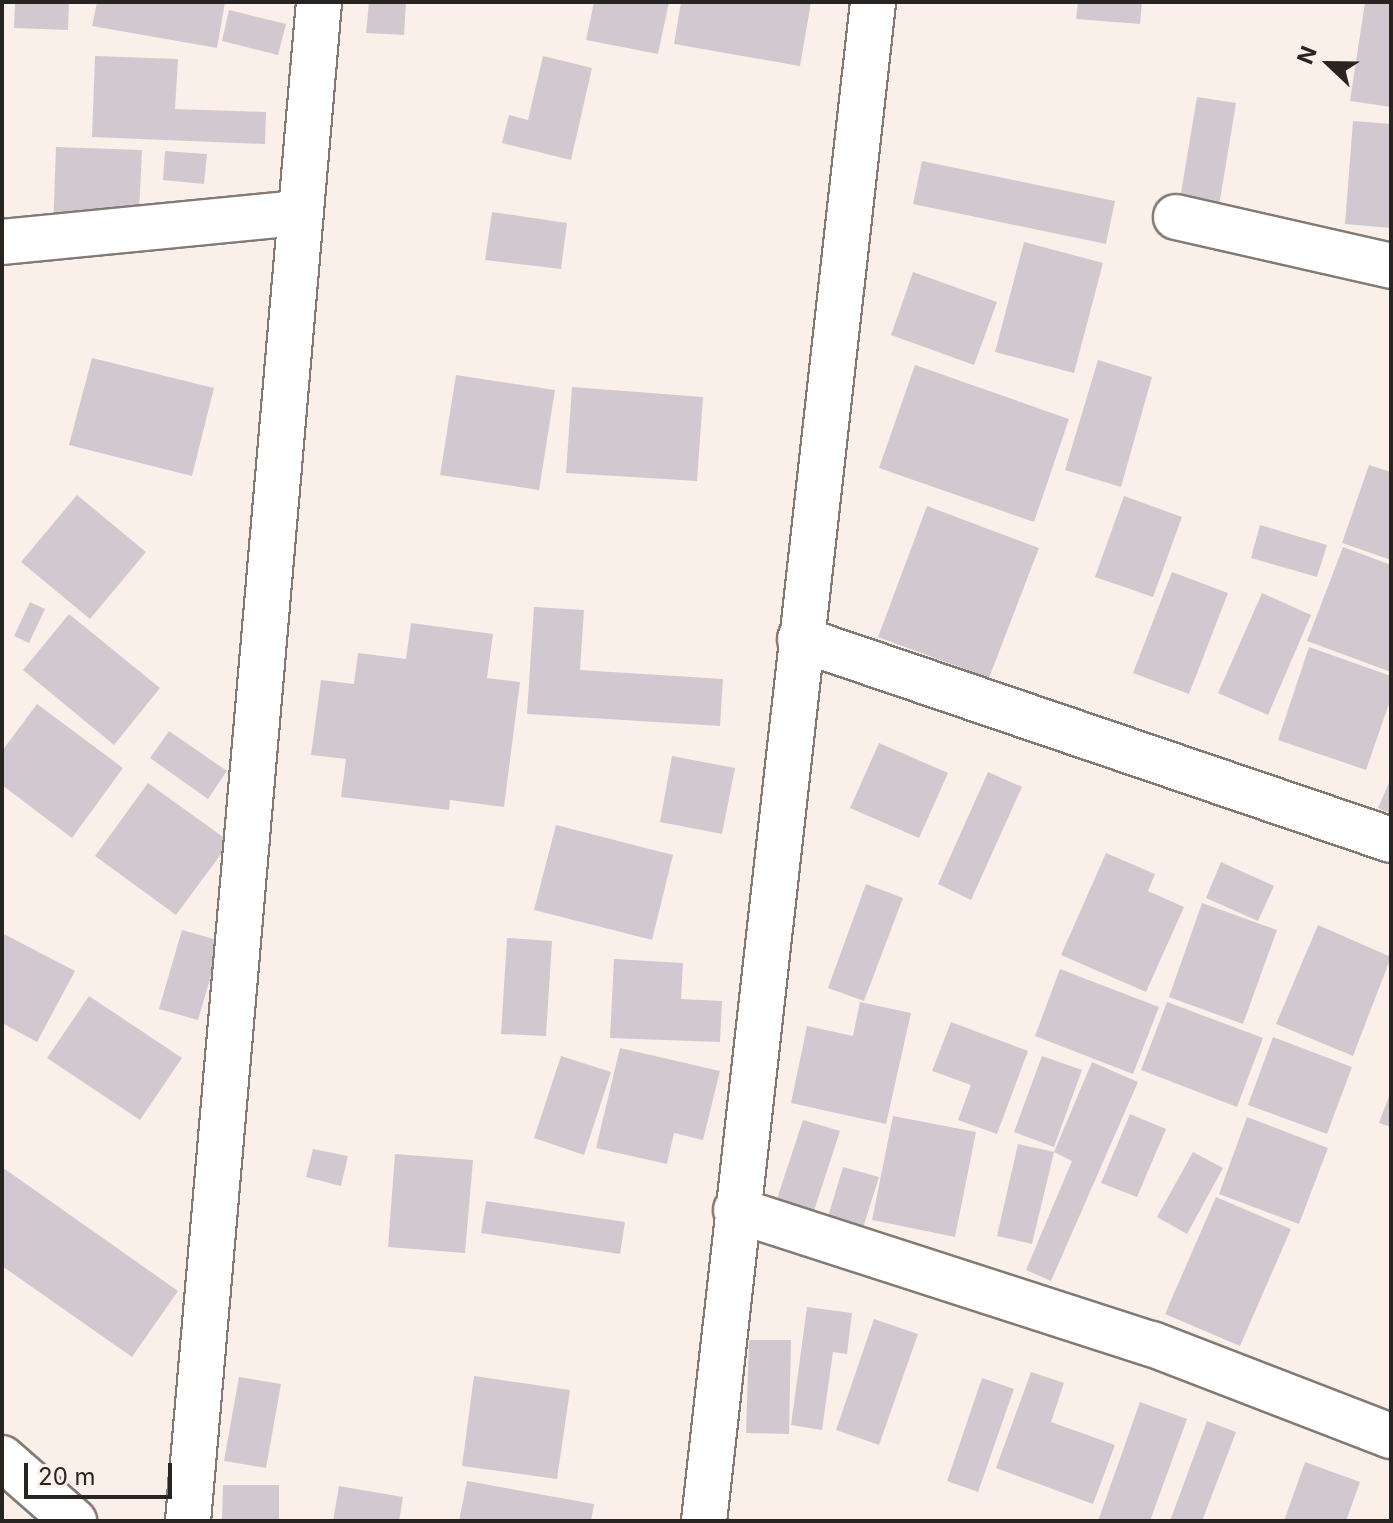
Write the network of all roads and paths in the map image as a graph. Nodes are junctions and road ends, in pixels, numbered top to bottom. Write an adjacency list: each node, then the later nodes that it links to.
1 (319, 2): 3 (street)
2 (873, 2): 7 (street)
3 (298, 213): 5 (street); 13 (street)
4 (1176, 217): 6 (street)
5 (2, 242)
6 (1391, 266)
7 (800, 639): 8 (street); 9 (street)
8 (1391, 840)
9 (736, 1210): 10 (street); 14 (street)
10 (1391, 1436)
11 (2, 1458): 12 (street)
12 (74, 1521)
13 (188, 1521)
14 (704, 1521)

